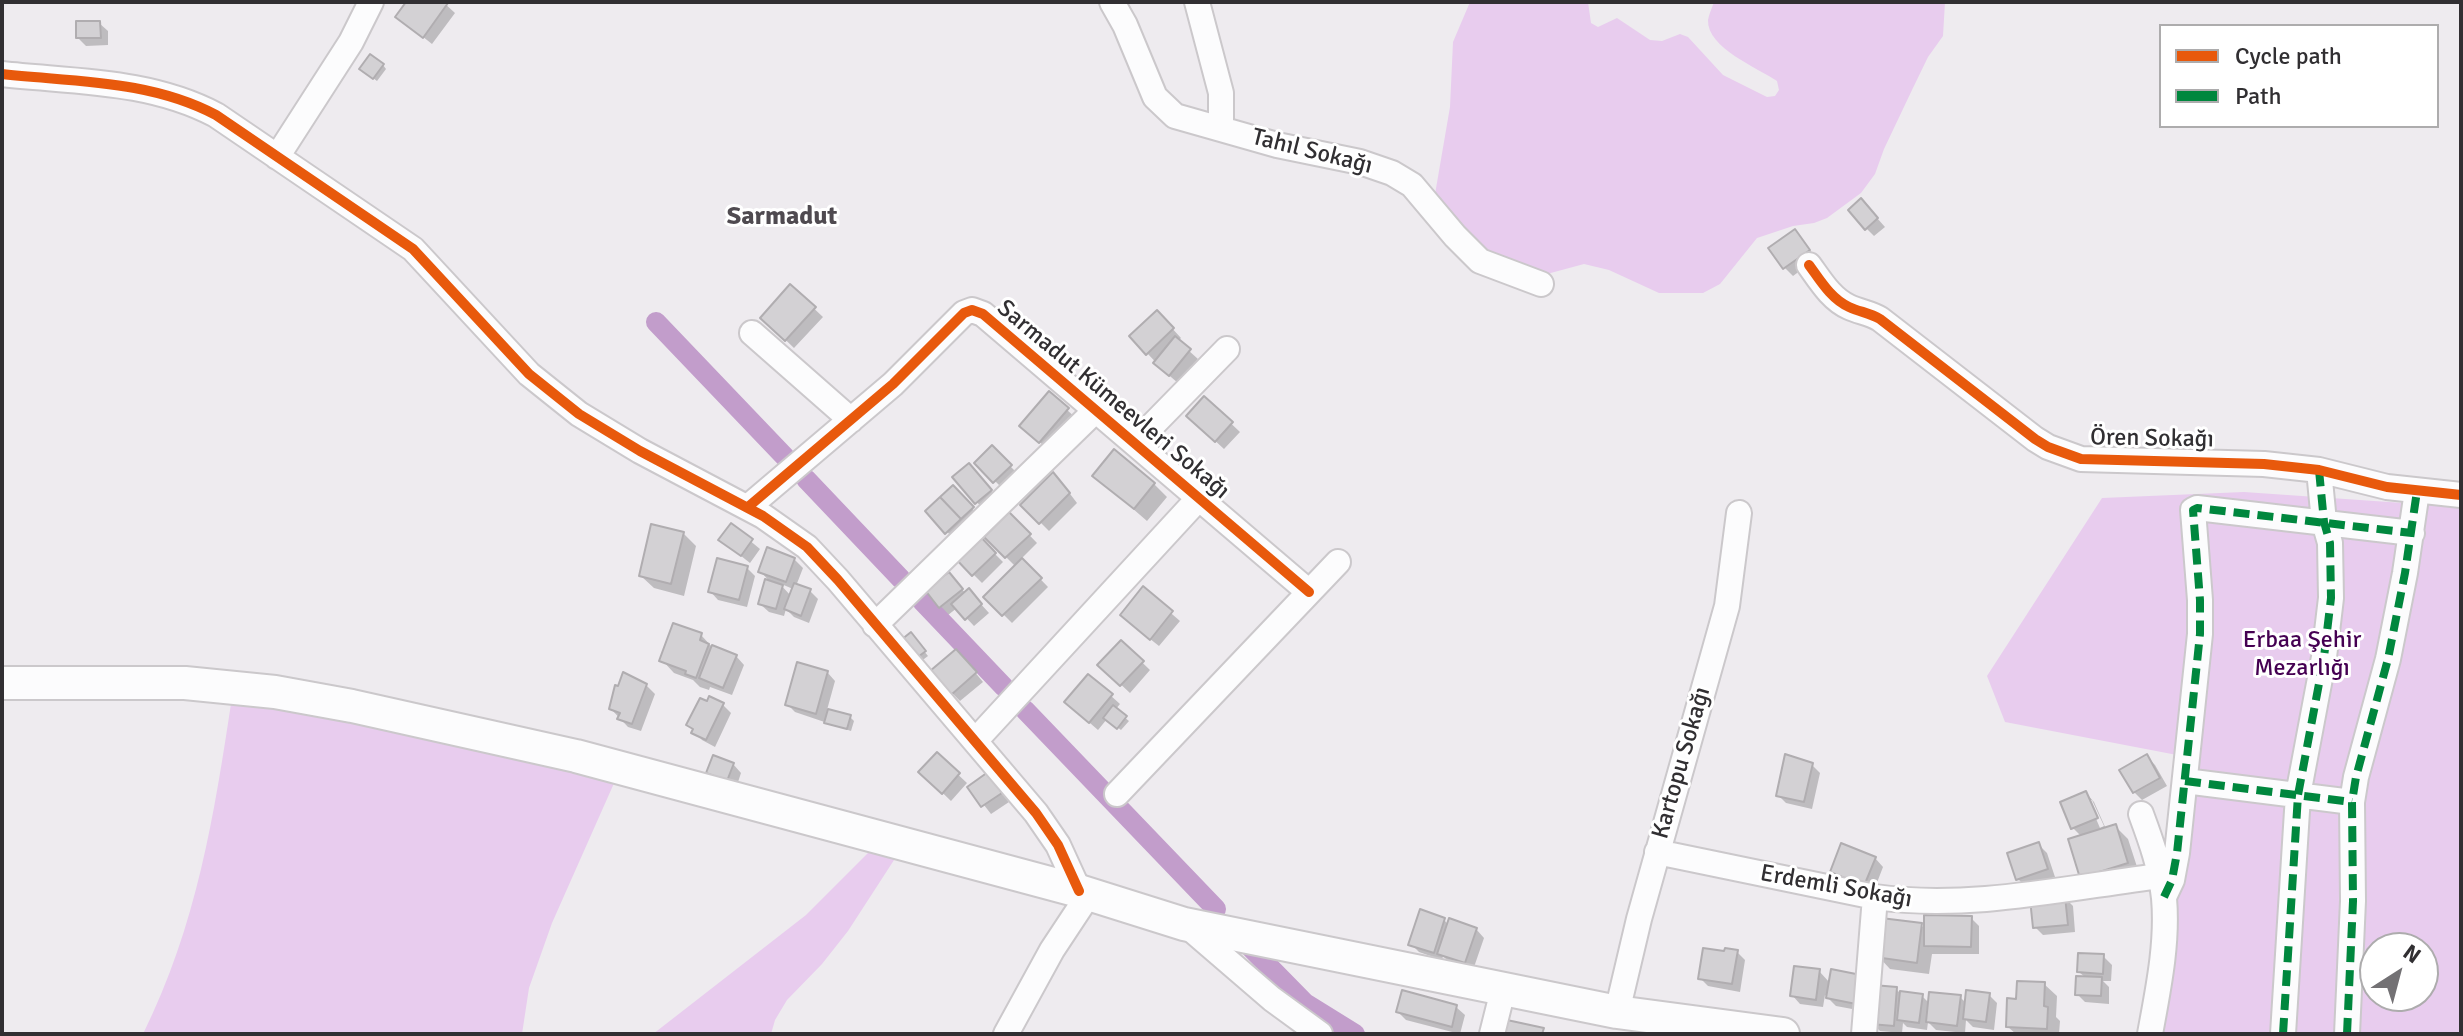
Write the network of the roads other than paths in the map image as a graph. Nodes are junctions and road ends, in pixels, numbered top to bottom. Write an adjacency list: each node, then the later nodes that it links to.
1 (371, 2): 6 (street)
2 (1112, 2): 5 (street, Tahıl Sokağı)
3 (1197, 2): 5 (street)
4 (2, 74): 6 (street)
5 (1221, 128): 8 (street, Tahıl Sokağı)
6 (277, 157): 18 (street)
7 (1809, 265): 14 (street, Ören Sokağı)
8 (1541, 284)
9 (752, 333): 12 (street)
10 (1227, 349): 13 (street, Sarmadut Kümeevleri Sokağı)
11 (1096, 410): 12 (street, Sarmadut Kümeevleri Sokağı); 13 (street, Sarmadut Kümeevleri Sokağı); 24 (street, Sarmadut Kümeevleri Sokağı)
12 (851, 420): 18 (street, Sarmadut Kümeevleri Sokağı)
13 (1135, 443): 17 (street, Sarmadut Kümeevleri Sokağı)
14 (2319, 470): 15 (street, Ören Sokağı); 20 (street)
15 (2417, 491): 16 (street, Ören Sokağı); 21 (street)
16 (2461, 495)
17 (1199, 498): 23 (street, Sarmadut Kümeevleri Sokağı); 26 (street, Sarmadut Kümeevleri Sokağı)
18 (748, 507): 24 (street)
19 (1739, 513): 32 (street, Kartopu Sokağı)
20 (2324, 522): 21 (street); 27 (street); 29 (street)
21 (2412, 533): 30 (street)
22 (1338, 562): 23 (street)
23 (1309, 592): 28 (street)
24 (875, 625): 26 (street)
25 (2, 683): 34 (main road)
26 (975, 741): 34 (street)
27 (2185, 781): 29 (street); 33 (street)
28 (1117, 794)
29 (2298, 795): 30 (street); 46 (street)
30 (2352, 802): 47 (street)
31 (2141, 814): 33 (street)
32 (1657, 852): 35 (street, Erdemli Sokağı); 38 (street, Kartopu Sokağı)
33 (2162, 886): 35 (street, Erdemli Sokağı); 45 (street)
34 (1084, 893): 36 (main road); 40 (street)
35 (1875, 897): 44 (street)
36 (1184, 924): 37 (main road); 41 (street)
37 (1503, 990): 38 (main road); 42 (street)
38 (1617, 1012): 39 (main road)
39 (1715, 1030): 43 (main road)
40 (1006, 1034)
41 (1320, 1034)
42 (1492, 1034)
43 (1783, 1034)
44 (1864, 1034)
45 (2150, 1034)
46 (2283, 1034)
47 (2347, 1034)

